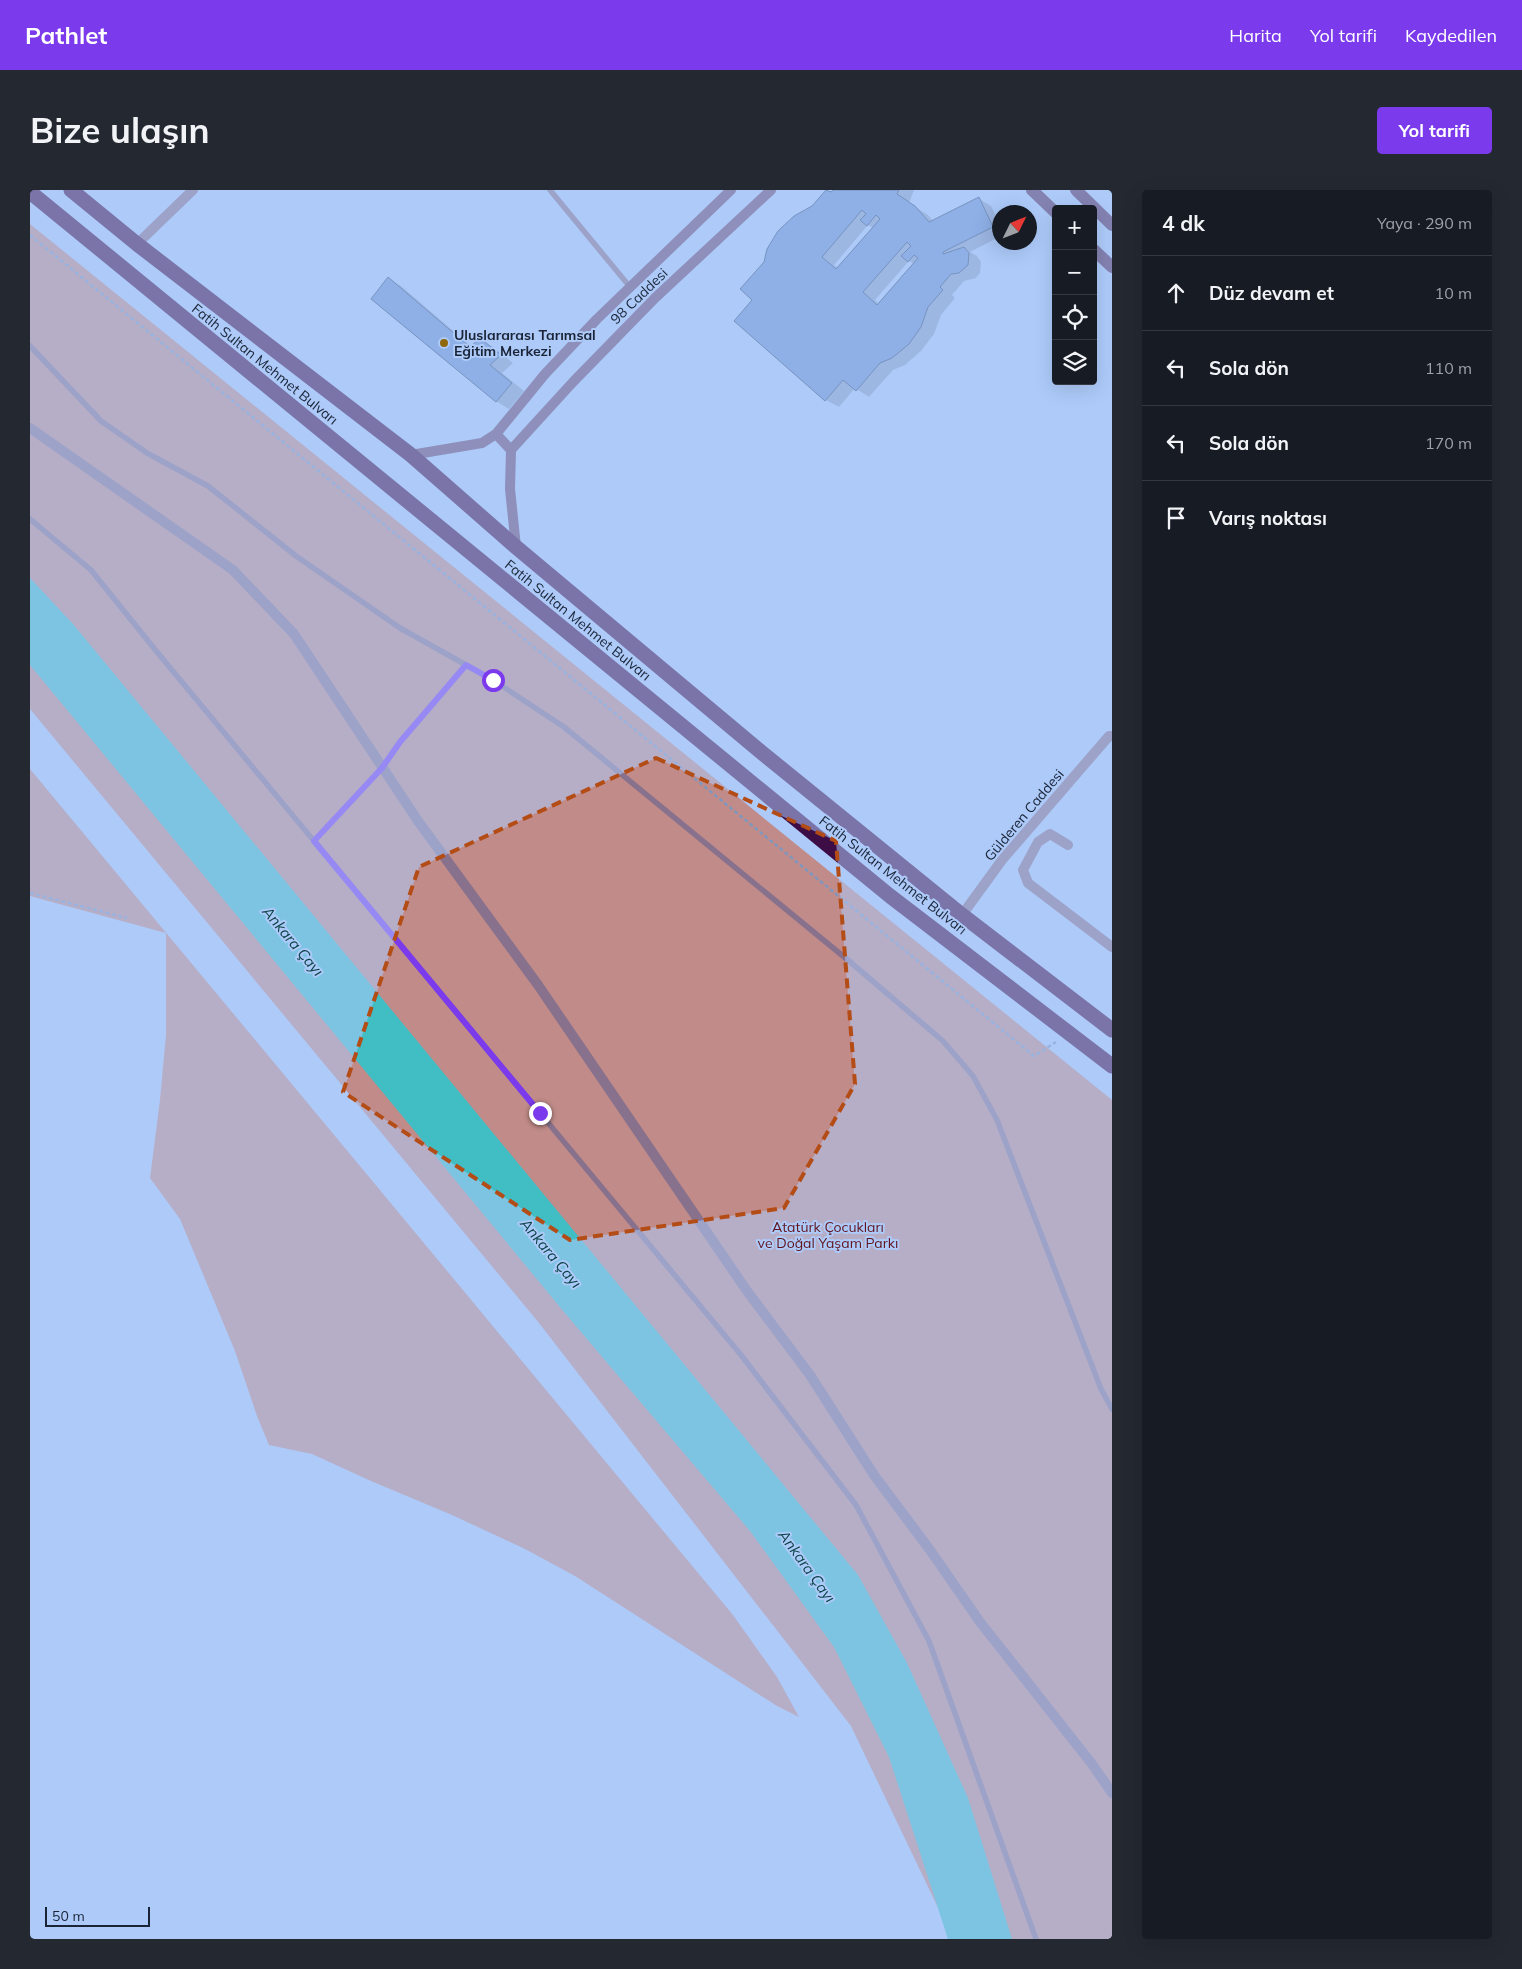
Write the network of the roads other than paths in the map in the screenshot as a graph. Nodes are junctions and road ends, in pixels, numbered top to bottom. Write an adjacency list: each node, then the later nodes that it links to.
1 (70, 190): 11 (highway, Fatih Sultan Mehmet Bulvarı)
2 (193, 190): 11 (street)
3 (550, 190): 14 (lane)
4 (731, 190): 14 (main road, 98 Caddesi)
5 (771, 190): 18 (main road, 98 Caddesi)
6 (1032, 190): 9 (main road)
7 (1076, 190): 10 (main road)
8 (30, 192): 27 (highway, Fatih Sultan Mehmet Bulvarı)
9 (1052, 209)
10 (1112, 225)
11 (137, 244): 19 (highway, Fatih Sultan Mehmet Bulvarı)
12 (1094, 250): 13 (main road)
13 (1112, 267)
14 (630, 287): 17 (main road, 98 Caddesi)
15 (30, 346): 28 (lane)
16 (30, 428): 29 (street)
17 (496, 434): 18 (main road); 19 (main road, 98 Caddesi)
18 (511, 450): 21 (main road)
19 (411, 455): 21 (highway, Fatih Sultan Mehmet Bulvarı)
20 (30, 519): 30 (lane)
21 (516, 547): 24 (highway, Fatih Sultan Mehmet Bulvarı)
22 (1110, 736): 24 (street, Gülderen Caddesi)
23 (1068, 844): 25 (street)
24 (962, 915): 26 (highway, Fatih Sultan Mehmet Bulvarı)
25 (1112, 947)
26 (1112, 1030)
27 (1112, 1066)
28 (1112, 1410)
29 (1112, 1793)
30 (1036, 1939)

